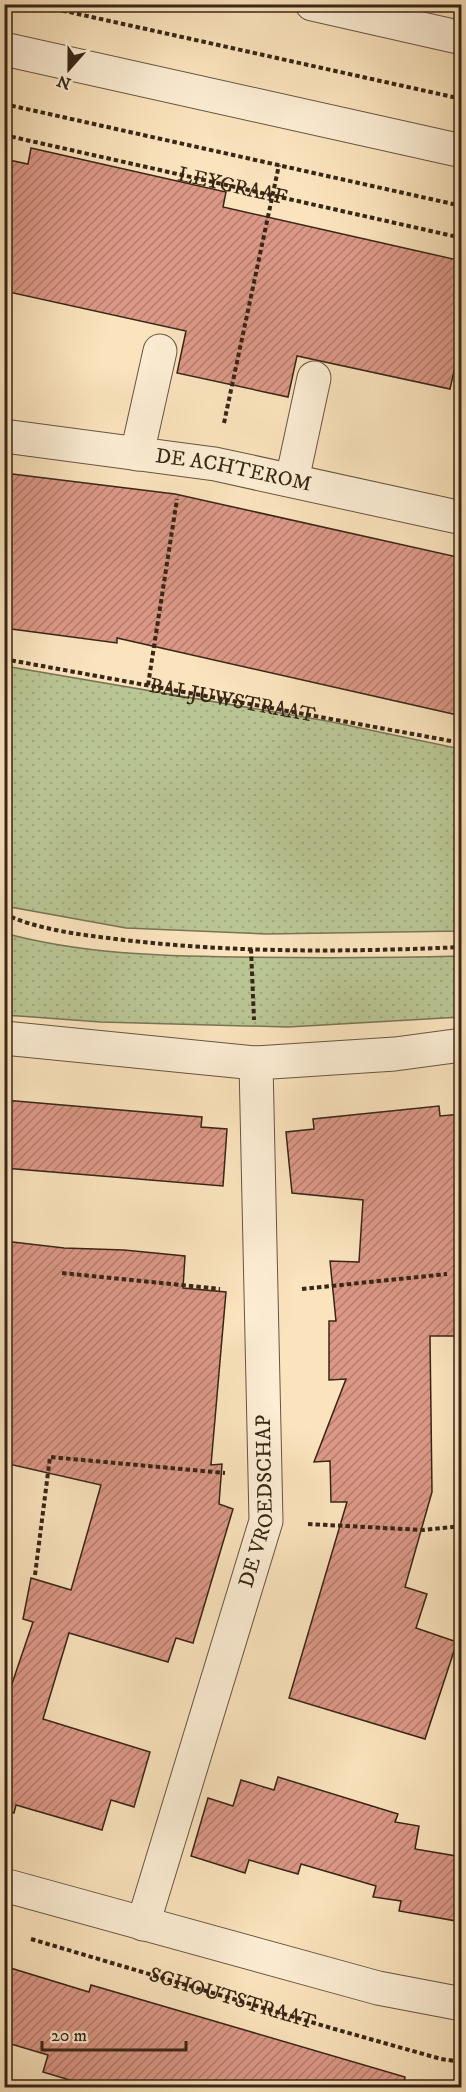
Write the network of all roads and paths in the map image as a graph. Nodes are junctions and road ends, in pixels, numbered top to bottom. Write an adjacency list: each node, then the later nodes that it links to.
1 (33, 4): 6 (path)
2 (312, 4): 3 (street)
3 (391, 13): 4 (street)
4 (462, 38)
5 (4, 49): 9 (street)
6 (462, 99)
7 (4, 104): 10 (path)
8 (4, 135): 11 (path, LEYGRAAF)
9 (462, 151)
10 (279, 165): 11 (path); 12 (path)
11 (272, 197): 13 (path, LEYGRAAF); 18 (path)
12 (462, 206)
13 (462, 238)
14 (160, 351): 17 (street)
15 (314, 378): 19 (street)
16 (4, 436): 17 (street, DE ACHTEROM)
17 (137, 454): 18 (street, DE ACHTEROM)
18 (199, 462): 19 (street, DE ACHTEROM); 22 (path)
19 (292, 480): 20 (street, DE ACHTEROM)
20 (462, 518)
21 (4, 659): 22 (path, BALJUWSTRAAT)
22 (148, 685): 23 (path, BALJUWSTRAAT)
23 (462, 743)
24 (4, 914): 26 (path)
25 (462, 947): 26 (path)
26 (251, 949): 29 (path)
27 (4, 1038): 29 (street)
28 (462, 1045): 29 (street)
29 (256, 1063): 32 (street, DE VROEDSCHAP)
30 (62, 1273): 32 (path)
31 (447, 1275): 32 (path)
32 (261, 1293): 33 (street, DE VROEDSCHAP)
33 (264, 1476): 34 (street, DE VROEDSCHAP); 36 (path)
34 (266, 1521): 35 (path); 38 (street, DE VROEDSCHAP)
35 (462, 1526)
36 (35, 1575)
37 (4, 1885): 38 (street)
38 (143, 1924): 40 (street)
39 (27, 1938): 41 (path, SCHOUTSTRAAT)
40 (462, 2004)
41 (462, 2062)

